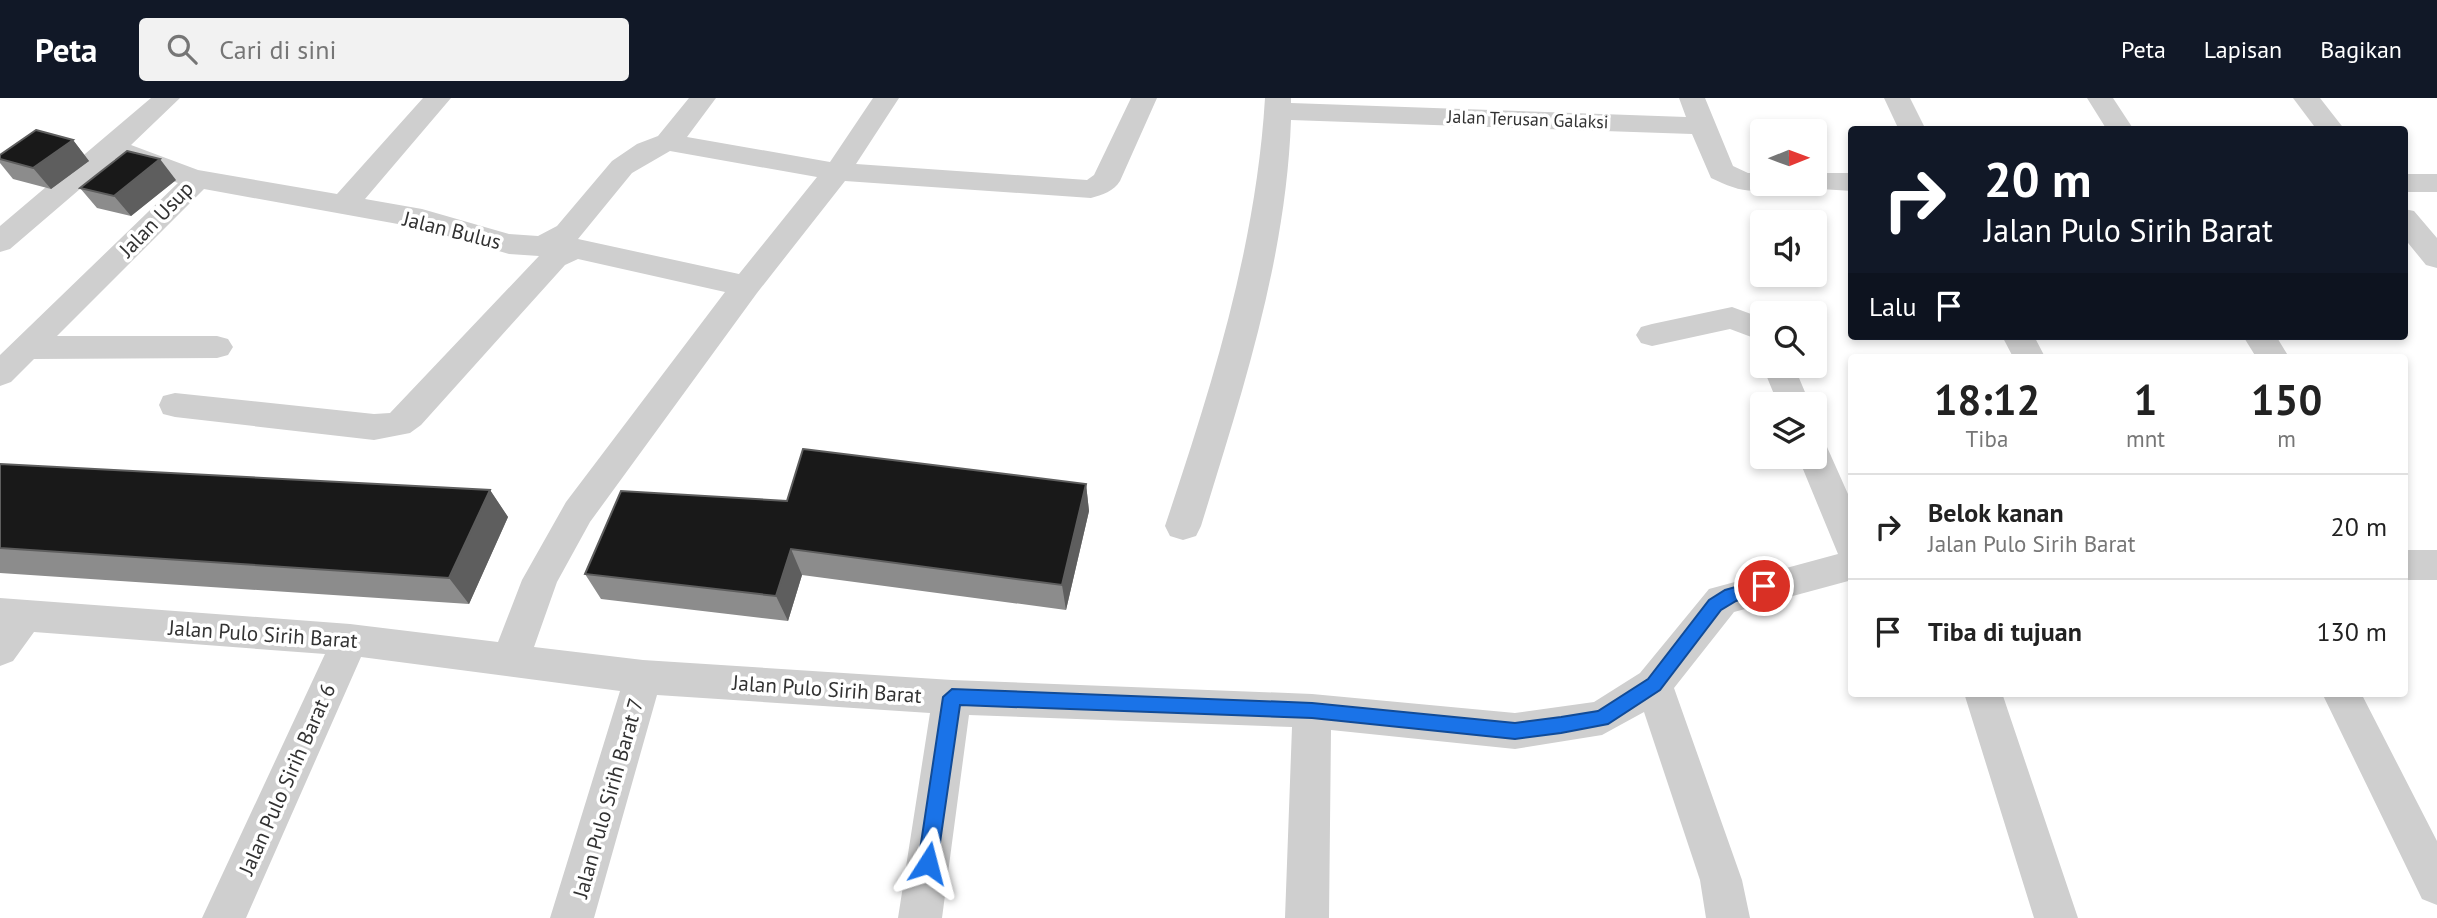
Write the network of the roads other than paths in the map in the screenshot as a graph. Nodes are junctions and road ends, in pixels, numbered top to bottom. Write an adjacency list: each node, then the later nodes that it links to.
1 (167, 98): 16 (street)
2 (438, 98): 24 (street)
3 (703, 98): 15 (street, Jalan Bulus)
4 (886, 98): 17 (street)
5 (1144, 98): 17 (street)
6 (1692, 98): 11 (street)
7 (1897, 98): 12 (street)
8 (2100, 98): 13 (street)
9 (2306, 98): 14 (street)
10 (1278, 104): 11 (street, Jalan Terusan Galaksi); 36 (street)
11 (1703, 126): 19 (street)
12 (1911, 126)
13 (2118, 126)
14 (2329, 126)
15 (668, 142): 17 (street); 24 (street, Jalan Bulus)
16 (112, 148): 18 (street, Jalan Usup); 26 (street)
17 (837, 172): 28 (street)
18 (198, 179): 24 (street, Jalan Bulus); 32 (street, Jalan Usup)
19 (1750, 181)
20 (1827, 182): 21 (street)
21 (1848, 182)
22 (2408, 183): 23 (street)
23 (2437, 183)
24 (343, 206)
25 (2408, 223): 27 (street)
26 (0, 242)
27 (2437, 258)
28 (746, 286): 34 (street); 42 (street)
29 (1750, 325): 30 (street)
30 (1652, 335)
31 (217, 346): 32 (street)
32 (26, 348): 33 (street, Jalan Usup)
33 (0, 374)
34 (175, 405)
35 (1820, 469): 37 (street)
36 (1183, 526)
37 (1848, 537)
38 (1848, 566): 44 (street, Jalan Pulo Sirih Barat)
39 (12, 615): 40 (street, Jalan Pulo Sirih Barat); 41 (street)
40 (350, 640): 42 (street, Jalan Pulo Sirih Barat); 50 (street, Jalan Pulo Sirih Barat 6)
41 (0, 650)
42 (510, 660): 43 (street, Jalan Pulo Sirih Barat)
43 (643, 677): 45 (street, Jalan Pulo Sirih Barat); 51 (street, Jalan Pulo Sirih Barat 7)
44 (1654, 684): 48 (street, Jalan Pulo Sirih Barat); 54 (street)
45 (952, 697): 48 (street, Jalan Pulo Sirih Barat); 52 (street)
46 (1984, 697): 55 (street)
47 (2343, 697): 49 (street)
48 (1312, 711): 53 (street)
49 (2437, 885)
50 (224, 918)
51 (572, 918)
52 (920, 918)
53 (1307, 918)
54 (1728, 918)
55 (2056, 918)

